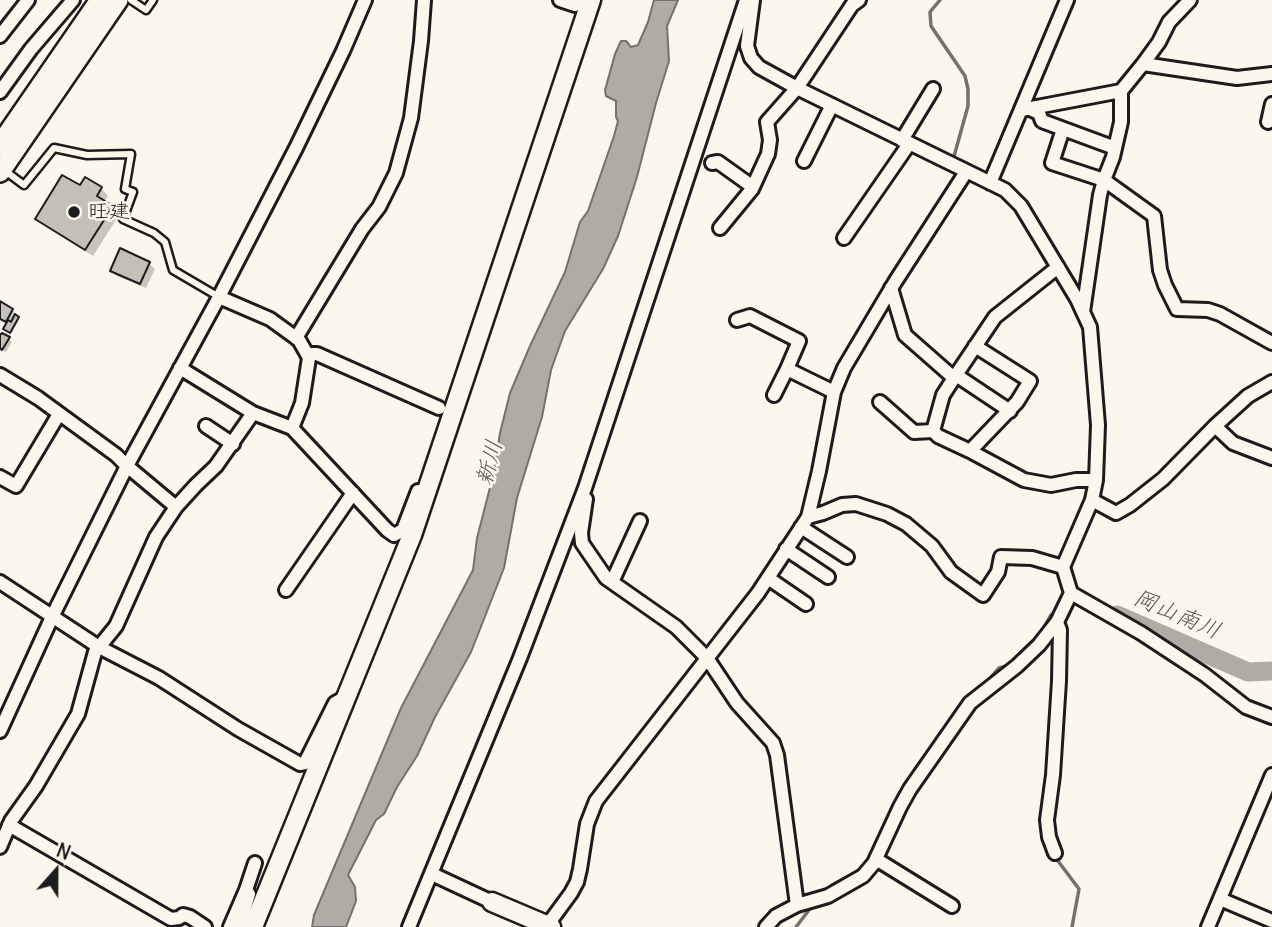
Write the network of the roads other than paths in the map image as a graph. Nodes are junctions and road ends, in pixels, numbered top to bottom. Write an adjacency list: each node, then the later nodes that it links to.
1 (28, 0): 17 (street)
2 (73, 0): 23 (street)
3 (100, 0): 30 (main road)
4 (118, 0): 34 (main road)
5 (131, 0): 6 (lane)
6 (153, 0)
7 (365, 0): 43 (street)
8 (424, 0): 46 (street)
9 (560, 0): 10 (street)
10 (577, 0)
11 (591, 0): 69 (street)
12 (746, 0): 73 (street)
13 (752, 0): 20 (street)
14 (859, 0): 20 (street)
15 (1067, 0): 26 (street)
16 (1190, 0): 18 (street)
17 (1, 34)
18 (1143, 64): 19 (street); 22 (street)
19 (1272, 74)
20 (797, 88): 25 (street); 38 (street)
21 (933, 89): 29 (street)
22 (1121, 91): 26 (street); 31 (street)
23 (0, 92)
24 (1272, 104): 27 (street)
25 (832, 105): 29 (street); 32 (street)
26 (1024, 109): 28 (street); 37 (street)
27 (1268, 122)
28 (1063, 129): 31 (street); 36 (street)
29 (906, 142): 35 (street); 40 (street)
30 (0, 145)
31 (1115, 148): 36 (street)
32 (804, 161)
33 (712, 163): 38 (street)
34 (1, 171): 43 (lane)
35 (966, 172): 37 (street); 42 (street)
36 (1104, 180): 44 (street); 47 (street)
37 (990, 183): 41 (street)
38 (753, 187): 39 (street)
39 (720, 228)
40 (844, 238)
41 (1058, 267): 44 (street); 48 (street)
42 (891, 288): 53 (street); 55 (street)
43 (219, 297): 46 (street); 50 (street)
44 (1083, 313): 72 (street)
45 (737, 320): 51 (street)
46 (296, 338): 49 (street)
47 (1272, 343)
48 (975, 346): 53 (street); 59 (street)
49 (307, 354): 57 (street); 64 (street)
50 (180, 368): 60 (street); 70 (street)
51 (787, 369): 55 (street); 56 (street)
52 (0, 375): 61 (street)
53 (955, 377): 59 (street); 65 (street)
54 (1272, 382): 63 (street)
55 (834, 392): 78 (street)
56 (774, 395)
57 (439, 408)
58 (882, 410): 65 (street)
59 (1010, 411): 67 (street)
60 (253, 413): 64 (street); 66 (street)
61 (60, 414): 70 (street); 71 (street)
62 (206, 426): 66 (street)
63 (1215, 426): 68 (street); 75 (street)
64 (292, 428): 74 (street)
65 (933, 431): 67 (street)
66 (233, 443): 76 (street)
67 (970, 451): 72 (street)
68 (1272, 458)
69 (437, 465): 79 (street); 90 (street)
70 (127, 466): 76 (street); 91 (street)
71 (0, 477)
72 (1096, 480): 75 (street)
73 (585, 488): 86 (street); 104 (street)
74 (353, 493): 79 (street); 87 (street)
75 (1092, 500): 82 (street)
76 (176, 507): 93 (street)
77 (640, 522): 86 (street)
78 (804, 522): 80 (street); 81 (street); 82 (street)
79 (394, 535): 90 (street)
80 (786, 549): 83 (street); 84 (street)
81 (846, 557)
82 (1063, 567): 88 (street)
83 (828, 577)
84 (768, 578): 89 (street); 94 (street)
85 (0, 582): 91 (street)
86 (612, 582): 94 (street)
87 (286, 590)
88 (1071, 593): 92 (street); 96 (street)
89 (806, 604)
90 (382, 608): 95 (street)
91 (52, 617): 93 (street); 97 (street)
92 (1057, 622): 101 (street); 102 (street)
93 (99, 648): 95 (street); 99 (street)
94 (707, 658): 108 (street); 112 (street)
95 (348, 696): 116 (street)
96 (1272, 717)
97 (0, 731)
98 (1272, 775): 106 (street)
99 (9, 825): 100 (street); 111 (street)
100 (0, 847)
101 (1055, 853)
102 (876, 859): 108 (street); 109 (street)
103 (255, 863): 105 (street)
104 (432, 874): 107 (street); 117 (street)
105 (246, 890): 114 (street); 115 (street)
106 (1220, 899): 110 (street); 119 (street)
107 (492, 902): 112 (street)
108 (797, 905): 118 (street)
109 (952, 906)
110 (1272, 920)
111 (177, 923): 113 (street)
112 (548, 926)
113 (205, 927)
114 (230, 927)
115 (239, 927)
116 (253, 927)
117 (410, 927)
118 (766, 927)
119 (1208, 927)

